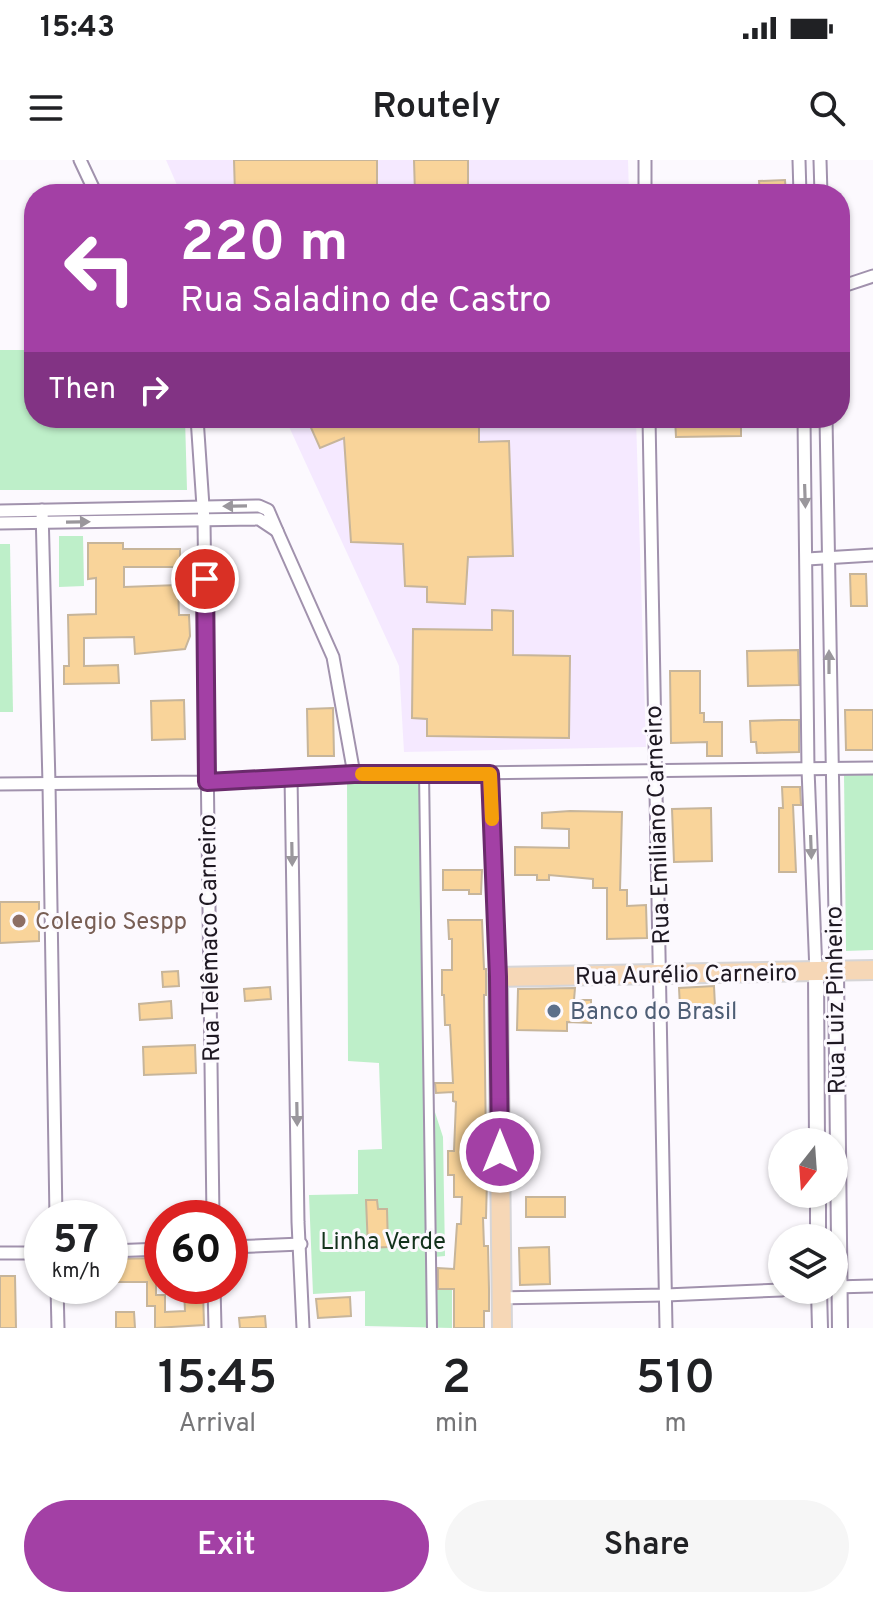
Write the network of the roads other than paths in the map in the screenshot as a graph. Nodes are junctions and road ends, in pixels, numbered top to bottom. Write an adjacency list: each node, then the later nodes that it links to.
1 (80, 160): 5 (street)
2 (645, 160): 6 (street)
3 (799, 160): 7 (street)
4 (820, 160): 8 (street)
5 (92, 184)
6 (645, 184)
7 (800, 184)
8 (821, 184)
9 (873, 276): 10 (street)
10 (850, 284)
11 (198, 428): 15 (street, Rua Telêmaco Carneiro)
12 (649, 428): 29 (street, Rua Emiliano Carneiro)
13 (804, 428): 23 (street, Rua Luiz Pinheiro, one-way to 23)
14 (826, 428): 22 (street, Rua Luiz Pinheiro)
15 (203, 506): 17 (street); 18 (street, Rua Telêmaco Carneiro); 20 (street, one-way to 15)
16 (0, 511): 17 (street)
17 (42, 516): 18 (street, one-way to 18); 19 (street); 36 (street)
18 (204, 521): 20 (street); 34 (street, Rua Telêmaco Carneiro)
19 (0, 523)
20 (277, 531): 31 (street)
21 (873, 555): 22 (street)
22 (829, 556): 23 (street); 24 (street, Rua Luiz Pinheiro, one-way to 22)
23 (807, 559): 25 (street, Rua Luiz Pinheiro)
24 (830, 688): 25 (street); 26 (street, Rua Luiz Pinheiro)
25 (808, 689): 28 (street, Rua Luiz Pinheiro)
26 (831, 768): 27 (street); 28 (street); 38 (street, Rua Luiz Pinheiro)
27 (873, 768)
28 (808, 769): 29 (street); 39 (street, Rua Luiz Pinheiro, one-way to 39)
29 (655, 771): 32 (street); 40 (street, Rua Emiliano Carneiro)
30 (424, 773): 31 (street); 32 (street); 62 (street)
31 (354, 774): 33 (street)
32 (490, 774): 41 (street)
33 (291, 776): 34 (street); 46 (street, one-way to 46)
34 (207, 782): 36 (street); 44 (street, Rua Telêmaco Carneiro)
35 (0, 784): 36 (street)
36 (49, 784): 43 (street)
37 (873, 970): 38 (main road, Rua Aurélio Carneiro)
38 (836, 971): 39 (main road, Rua Aurélio Carneiro); 45 (street, Rua Luiz Pinheiro)
39 (816, 973): 40 (main road, Rua Aurélio Carneiro); 42 (street, Rua Luiz Pinheiro)
40 (661, 975): 41 (main road, Rua Aurélio Carneiro); 53 (street, Rua Emiliano Carneiro)
41 (498, 977): 54 (main road)
42 (817, 1128)
43 (56, 1200)
44 (213, 1200)
45 (836, 1224)
46 (301, 1244): 47 (street); 61 (street)
47 (248, 1246)
48 (0, 1253): 49 (street)
49 (24, 1253)
50 (873, 1286): 51 (street)
51 (848, 1287)
52 (768, 1291): 53 (street)
53 (666, 1295): 54 (street); 64 (street, Rua Emiliano Carneiro)
54 (501, 1298): 63 (main road)
55 (57, 1304): 59 (street)
56 (214, 1304): 60 (street)
57 (819, 1304): 65 (street)
58 (838, 1304): 66 (street, Rua Luiz Pinheiro)
59 (58, 1328)
60 (215, 1328)
61 (303, 1328)
62 (432, 1328)
63 (502, 1328)
64 (666, 1328)
65 (820, 1328)
66 (840, 1328)

